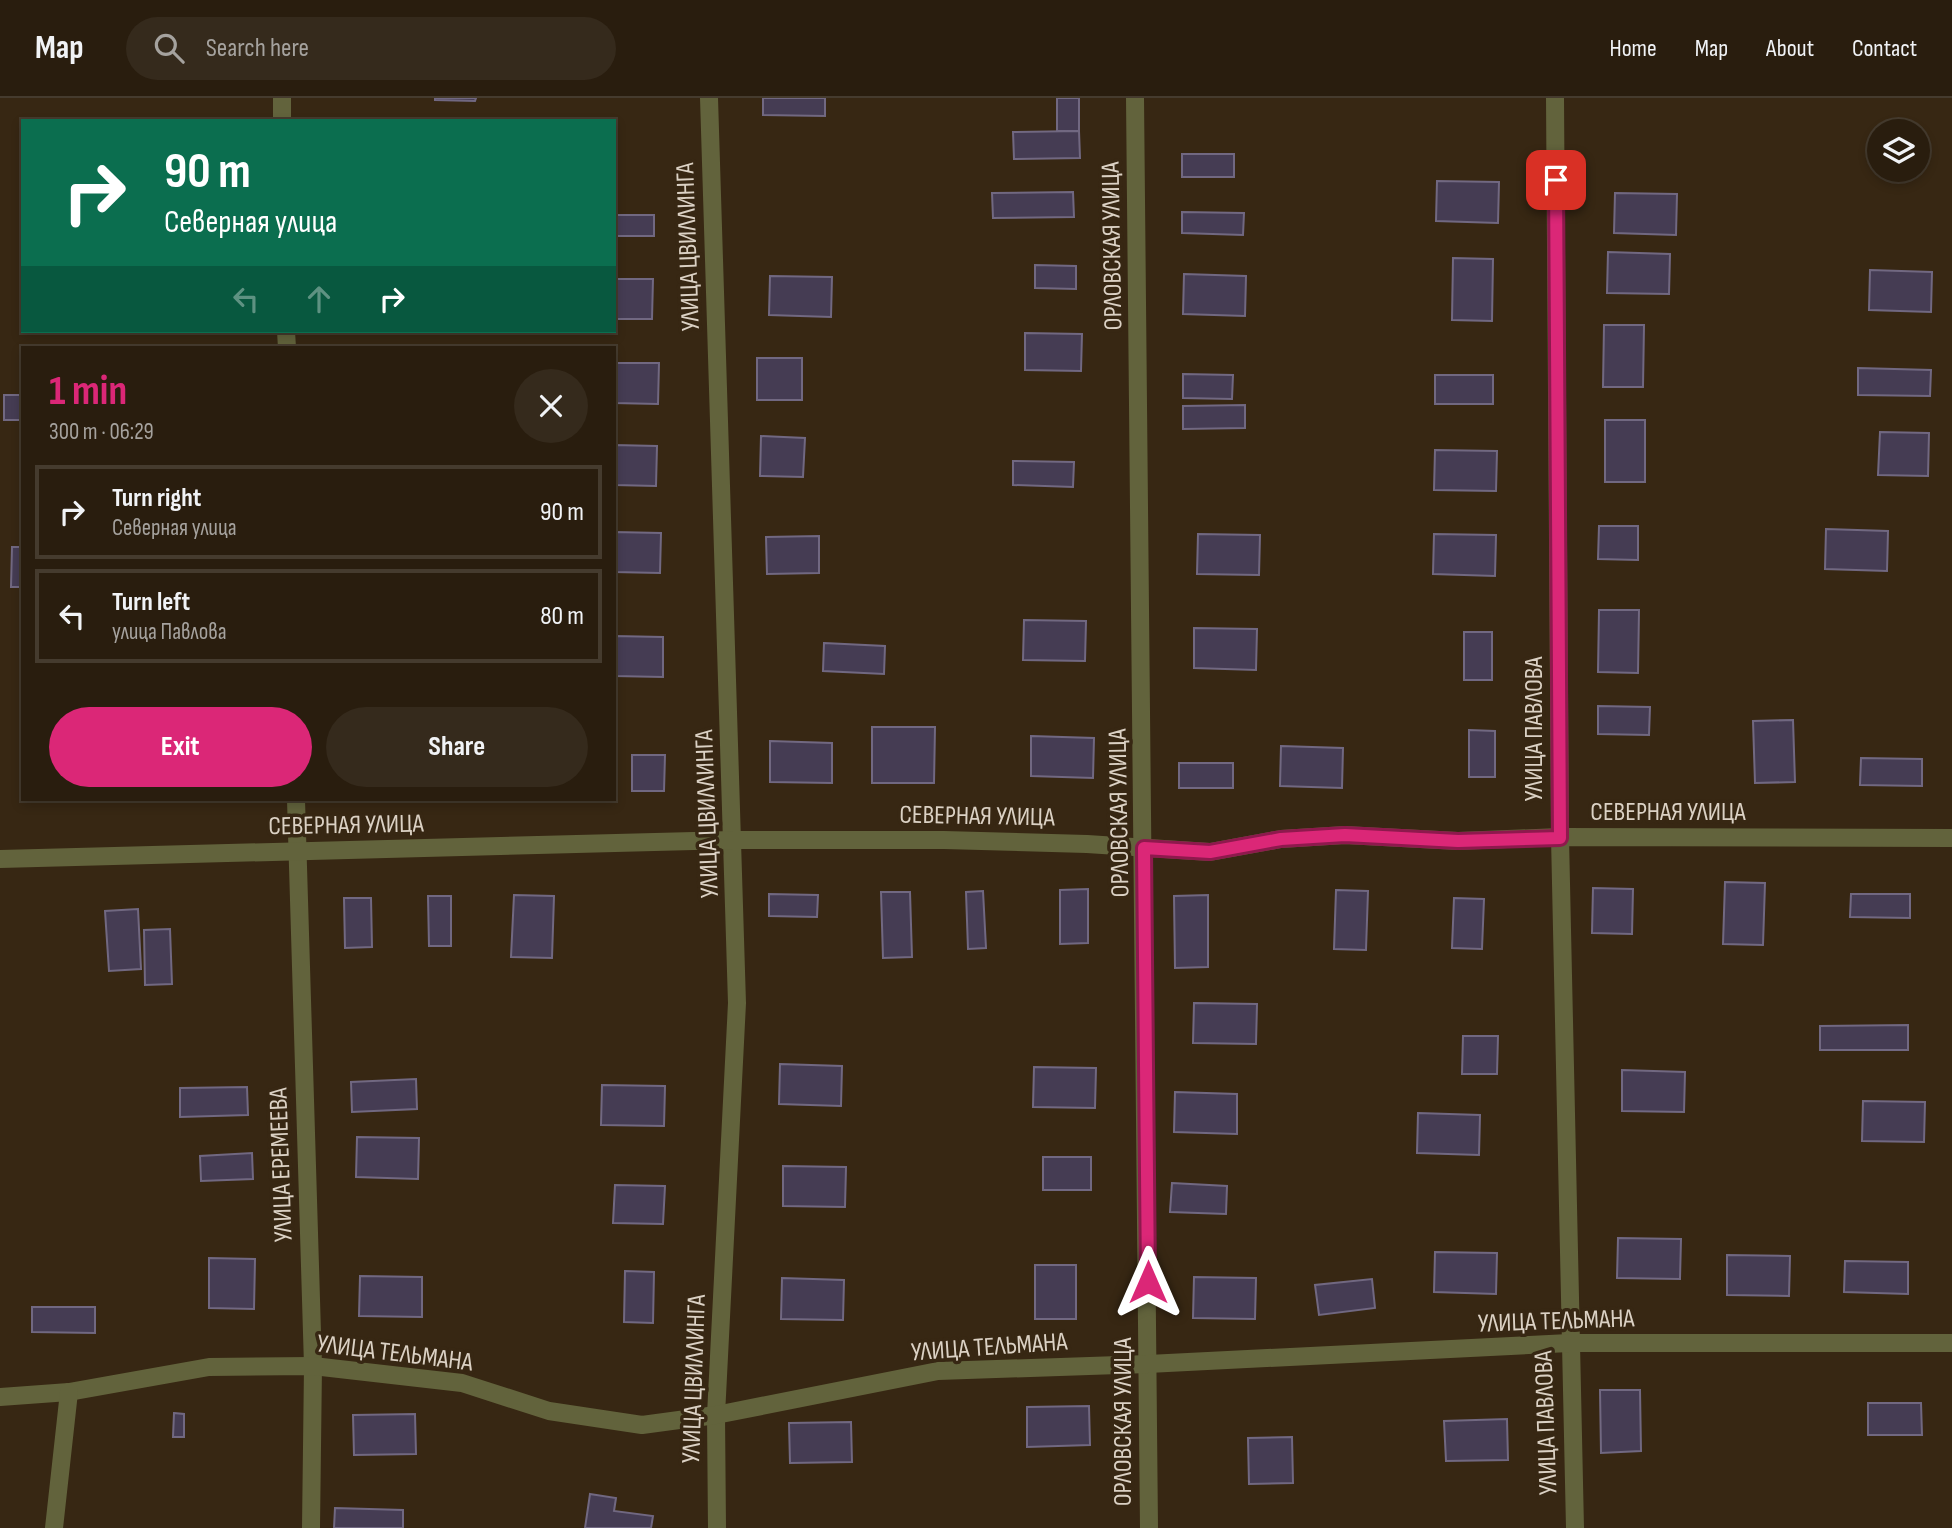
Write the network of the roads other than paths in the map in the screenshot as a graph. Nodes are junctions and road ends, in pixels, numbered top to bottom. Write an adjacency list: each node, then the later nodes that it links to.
1 (282, 98): 5 (street)
2 (709, 98): 9 (street, УЛИЦА ЦВИЛЛИНГА)
3 (1135, 98): 10 (street, ОРЛОВСКАЯ УЛИЦА)
4 (1555, 98): 7 (street, УЛИЦА ПАВЛОВА)
5 (282, 119)
6 (296, 801): 11 (street, УЛИЦА ЕРЕМЕЕВА)
7 (1560, 838): 8 (street, СЕВЕРНАЯ УЛИЦА); 10 (street, СЕВЕРНАЯ УЛИЦА); 13 (street, УЛИЦА ПАВЛОВА)
8 (1952, 838)
9 (733, 840): 10 (street, СЕВЕРНАЯ УЛИЦА); 11 (street, СЕВЕРНАЯ УЛИЦА); 19 (street, УЛИЦА ЦВИЛЛИНГА)
10 (1144, 848): 15 (street, ОРЛОВСКАЯ УЛИЦА)
11 (297, 851): 12 (street, СЕВЕРНАЯ УЛИЦА); 16 (street, УЛИЦА ЕРЕМЕЕВА)
12 (0, 859)
13 (1569, 1343): 14 (street, УЛИЦА ТЕЛЬМАНА); 15 (street, УЛИЦА ТЕЛЬМАНА); 24 (street, УЛИЦА ПАВЛОВА)
14 (1952, 1343)
15 (1148, 1364): 19 (street, УЛИЦА ТЕЛЬМАНА); 23 (street, ОРЛОВСКАЯ УЛИЦА)
16 (313, 1366): 17 (street, УЛИЦА ТЕЛЬМАНА); 19 (street, УЛИЦА ТЕЛЬМАНА); 21 (street, УЛИЦА ЕРЕМЕЕВА)
17 (69, 1392): 18 (street, УЛИЦА ТЕЛЬМАНА); 20 (street)
18 (0, 1397)
19 (716, 1415): 22 (street, УЛИЦА ЦВИЛЛИНГА)
20 (54, 1528)
21 (311, 1528)
22 (717, 1528)
23 (1150, 1528)
24 (1574, 1528)

